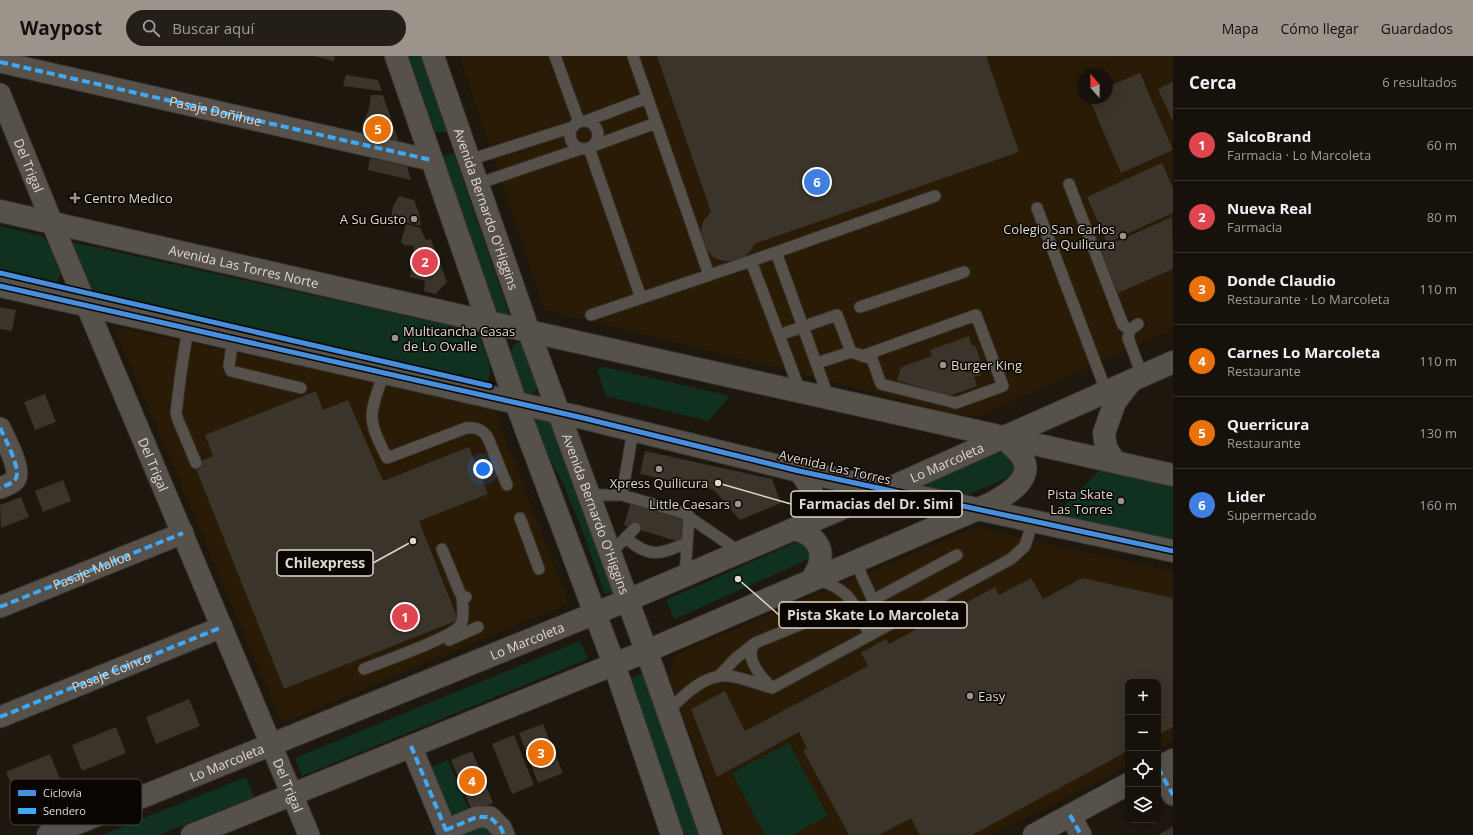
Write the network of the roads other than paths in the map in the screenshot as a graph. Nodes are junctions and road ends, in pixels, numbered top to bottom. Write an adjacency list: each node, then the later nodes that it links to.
1 (396, 56): 11 (main road)
2 (433, 56): 12 (main road, Avenida Bernardo O'Higgins)
3 (555, 56): 8 (lane)
4 (633, 56): 7 (lane)
5 (0, 62): 11 (street, Pasaje Doñihue)
6 (0, 94): 18 (street, Del Trigal)
7 (647, 98): 8 (lane); 9 (lane)
8 (579, 124): 10 (lane); 10 (lane); 12 (lane)
9 (656, 124): 10 (lane); 22 (lane)
10 (587, 148): 13 (lane); 24 (lane)
11 (431, 160): 28 (main road)
12 (469, 160): 13 (main road, Avenida Bernardo O'Higgins)
13 (477, 184): 31 (main road, Avenida Bernardo O'Higgins)
14 (1069, 184): 38 (lane)
15 (935, 196): 19 (lane)
16 (1037, 208): 41 (lane)
17 (0, 211): 18 (main road, Avenida Las Torres Norte)
18 (52, 223): 25 (street, Del Trigal); 28 (main road, Avenida Las Torres Norte)
19 (776, 252): 20 (lane); 29 (lane)
20 (751, 261): 22 (lane); 32 (lane)
21 (964, 272): 26 (lane)
22 (709, 275): 24 (lane)
23 (0, 286): 25 (main road, Avenida Las Torres)
24 (641, 298): 27 (lane)
25 (87, 305): 30 (main road, Avenida Las Torres); 67 (street, Del Trigal)
26 (860, 307)
27 (591, 314)
28 (488, 322): 31 (main road); 43 (main road)
29 (804, 326): 32 (lane); 34 (lane); 36 (lane)
30 (188, 328): 33 (main road, Avenida Las Torres); 51 (lane)
31 (529, 332): 40 (main road); 45 (main road, Avenida Bernardo O'Higgins)
32 (779, 335): 40 (lane)
33 (233, 338): 37 (main road, Avenida Las Torres); 39 (lane)
34 (862, 356): 34 (lane); 36 (lane)
35 (1173, 362): 38 (main road, Lo Marcoleta)
36 (817, 363): 42 (lane)
37 (384, 373): 43 (main road, Avenida Las Torres); 55 (lane)
38 (1137, 377): 41 (main road, Lo Marcoleta); 50 (main road)
39 (301, 388)
40 (800, 391): 42 (main road)
41 (1106, 391): 44 (main road, Lo Marcoleta)
42 (829, 399): 48 (main road)
43 (516, 403): 45 (main road, Avenida Las Torres); 82 (main road)
44 (1066, 409): 48 (main road, Lo Marcoleta); 49 (main road, Lo Marcoleta)
45 (558, 412): 47 (main road, Avenida Las Torres); 58 (main road, Avenida Bernardo O'Higgins)
46 (0, 428): 56 (street)
47 (633, 430): 53 (main road, Avenida Las Torres); 59 (lane)
48 (1002, 437): 49 (main road); 52 (main road); 57 (main road, Lo Marcoleta)
49 (1035, 444): 50 (main road); 52 (main road, Lo Marcoleta)
50 (1115, 462): 54 (main road)
51 (196, 463)
52 (1025, 468): 60 (main road, Lo Marcoleta)
53 (799, 471): 57 (main road, Avenida Las Torres); 63 (main road)
54 (1173, 475)
55 (507, 485)
56 (0, 488)
57 (885, 490): 60 (main road, Avenida Las Torres); 63 (main road, Lo Marcoleta)
58 (588, 495): 59 (lane); 73 (main road, Avenida Bernardo O'Higgins)
59 (622, 495): 61 (lane)
60 (978, 509): 64 (main road, Avenida Las Torres); 75 (main road, Lo Marcoleta)
61 (689, 516): 69 (lane); 72 (lane)
62 (520, 518): 76 (lane)
63 (814, 520): 66 (main road, Lo Marcoleta)
64 (1033, 520): 71 (main road, Avenida Las Torres); 86 (lane)
65 (635, 528): 68 (lane)
66 (794, 528): 72 (main road, Lo Marcoleta); 78 (main road)
67 (183, 533): 81 (street, Pasaje Malloa); 84 (street, Del Trigal)
68 (626, 538): 69 (lane); 73 (lane)
69 (687, 543): 77 (lane)
70 (442, 549): 85 (lane)
71 (1173, 551)
72 (740, 552): 77 (main road, Lo Marcoleta)
73 (610, 554): 79 (main road, Avenida Bernardo O'Higgins)
74 (957, 555): 80 (lane)
75 (855, 561): 78 (main road, Lo Marcoleta); 80 (lane)
76 (539, 569)
77 (685, 575): 79 (main road, Lo Marcoleta)
78 (812, 579): 87 (lane); 89 (main road, Lo Marcoleta)
79 (628, 600): 82 (main road, Lo Marcoleta); 89 (main road, Avenida Bernardo O'Higgins)
80 (873, 600): 86 (lane)
81 (0, 607)
82 (595, 613): 90 (main road); 95 (main road, Lo Marcoleta)
83 (840, 621): 88 (lane)
84 (222, 627): 94 (street, Pasaje Coinco); 95 (street, Del Trigal)
85 (478, 627)
86 (885, 627): 87 (lane)
87 (870, 635): 92 (lane)
88 (754, 643): 91 (lane); 92 (lane)
89 (647, 651): 90 (main road, Lo Marcoleta); 93 (main road, Avenida Bernardo O'Higgins)
90 (614, 664): 96 (main road, Lo Marcoleta); 111 (main road)
91 (718, 677): 92 (lane); 93 (lane)
92 (772, 688)
93 (668, 711): 112 (main road, Avenida Bernardo O'Higgins)
94 (0, 717)
95 (272, 744): 101 (street, Del Trigal); 103 (main road, Lo Marcoleta)
96 (411, 746): 101 (main road, Lo Marcoleta); 106 (street)
97 (1173, 760): 98 (main road)
98 (1161, 766)
99 (1161, 773): 102 (street)
100 (1125, 786): 104 (main road)
101 (292, 794): 108 (main road, Lo Marcoleta); 109 (street, Del Trigal)
102 (1173, 795)
103 (142, 797)
104 (1070, 815): 113 (main road); 114 (street)
105 (73, 825): 107 (main road, Lo Marcoleta)
106 (447, 832): 110 (street)
107 (48, 835)
108 (192, 835)
109 (309, 835)
110 (504, 835)
111 (672, 835)
112 (710, 835)
113 (1034, 835)
114 (1081, 835)

